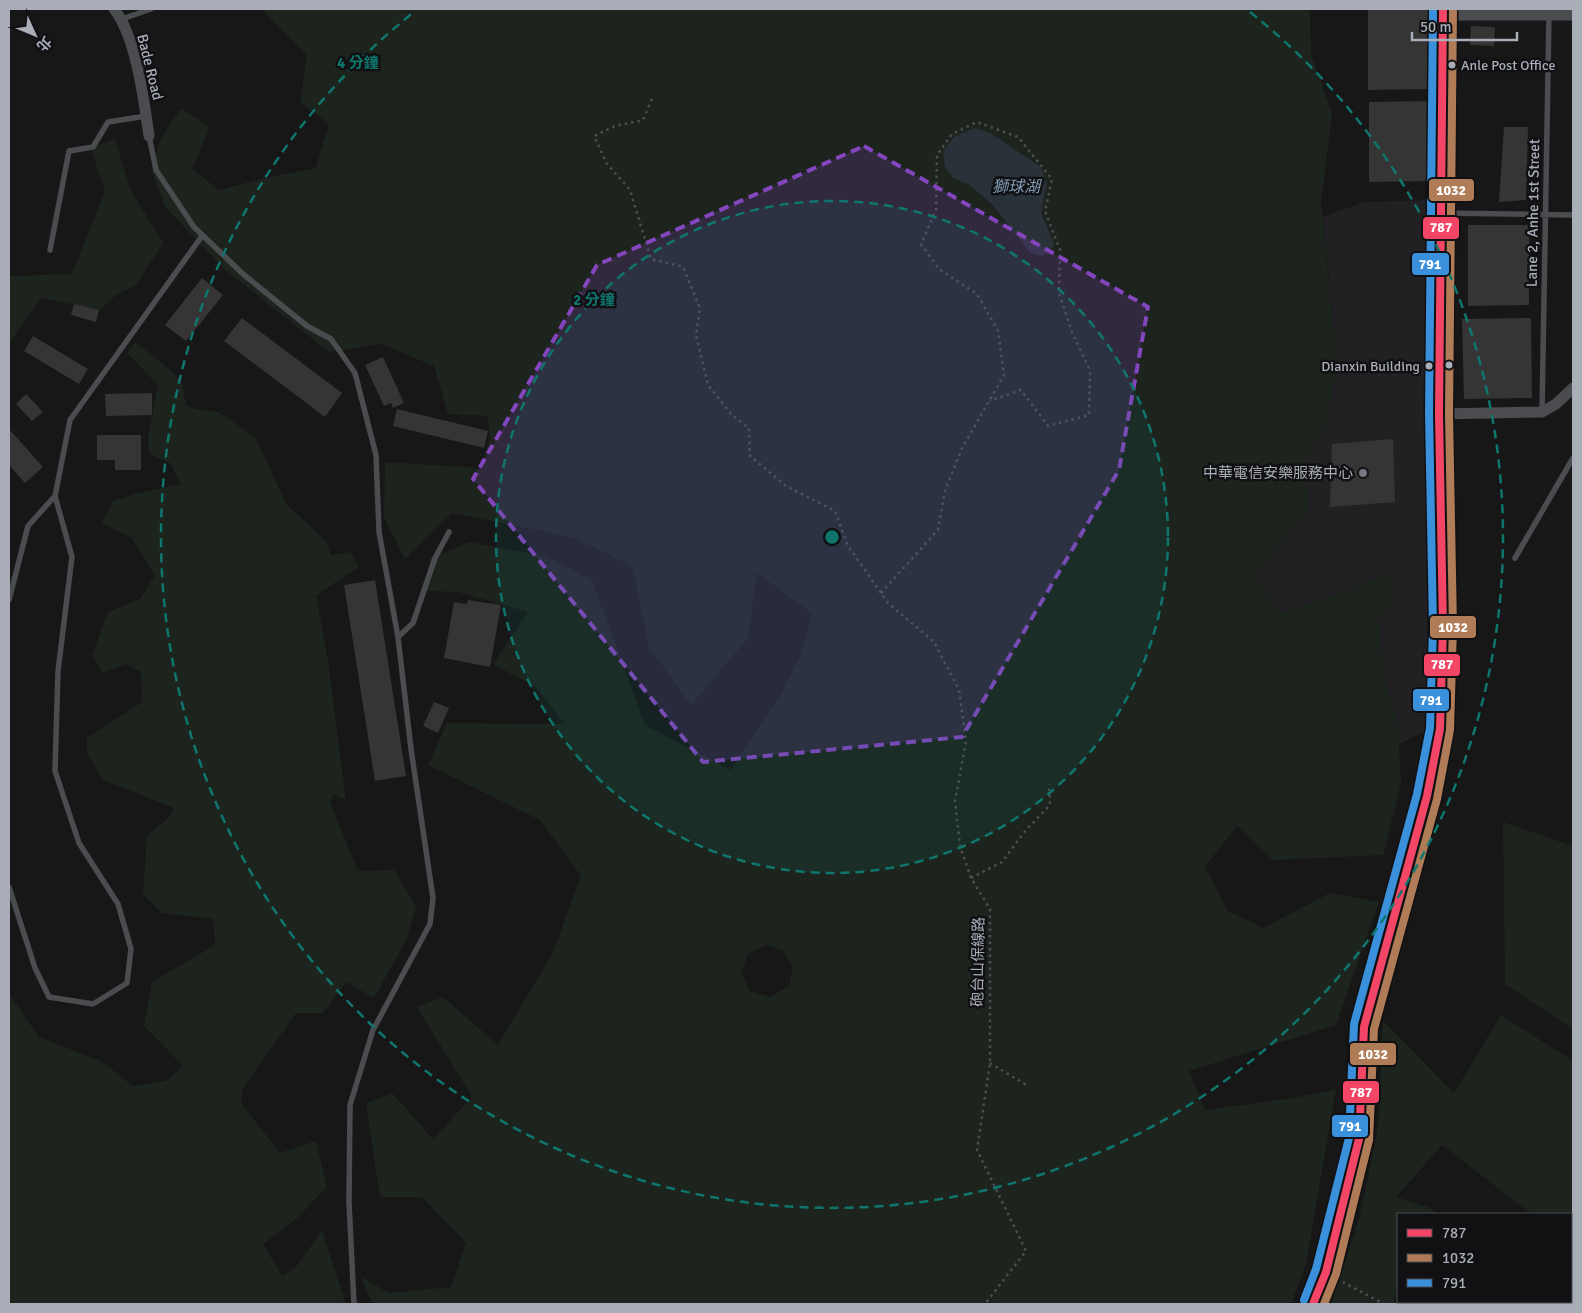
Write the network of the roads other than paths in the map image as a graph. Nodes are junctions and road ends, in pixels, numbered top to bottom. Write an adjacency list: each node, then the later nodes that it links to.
1 (114, 9): 6 (street, Bade Road)
2 (151, 9): 6 (lane)
3 (1443, 12): 4 (street); 9 (street)
4 (1549, 15): 5 (street); 10 (lane, Lane 2, Anhe 1st Street)
5 (1573, 15)
6 (122, 19): 7 (street, Bade Road)
7 (146, 116): 8 (street, Bade Road); 13 (lane)
8 (149, 136): 12 (lane)
9 (1440, 213): 10 (lane); 16 (street)
10 (1546, 214): 11 (lane); 15 (lane, Lane 2, Anhe 1st Street)
11 (1573, 215)
12 (202, 236): 18 (lane); 22 (lane)
13 (50, 250)
14 (1573, 388): 15 (street)
15 (1542, 412): 16 (street)
16 (1439, 414): 25 (street)
17 (1573, 458): 20 (lane)
18 (55, 496): 21 (lane); 23 (lane)
19 (449, 532): 22 (lane)
20 (1515, 558)
21 (9, 600)
22 (398, 637): 24 (lane)
23 (9, 887)
24 (354, 1304)
25 (1313, 1304)

